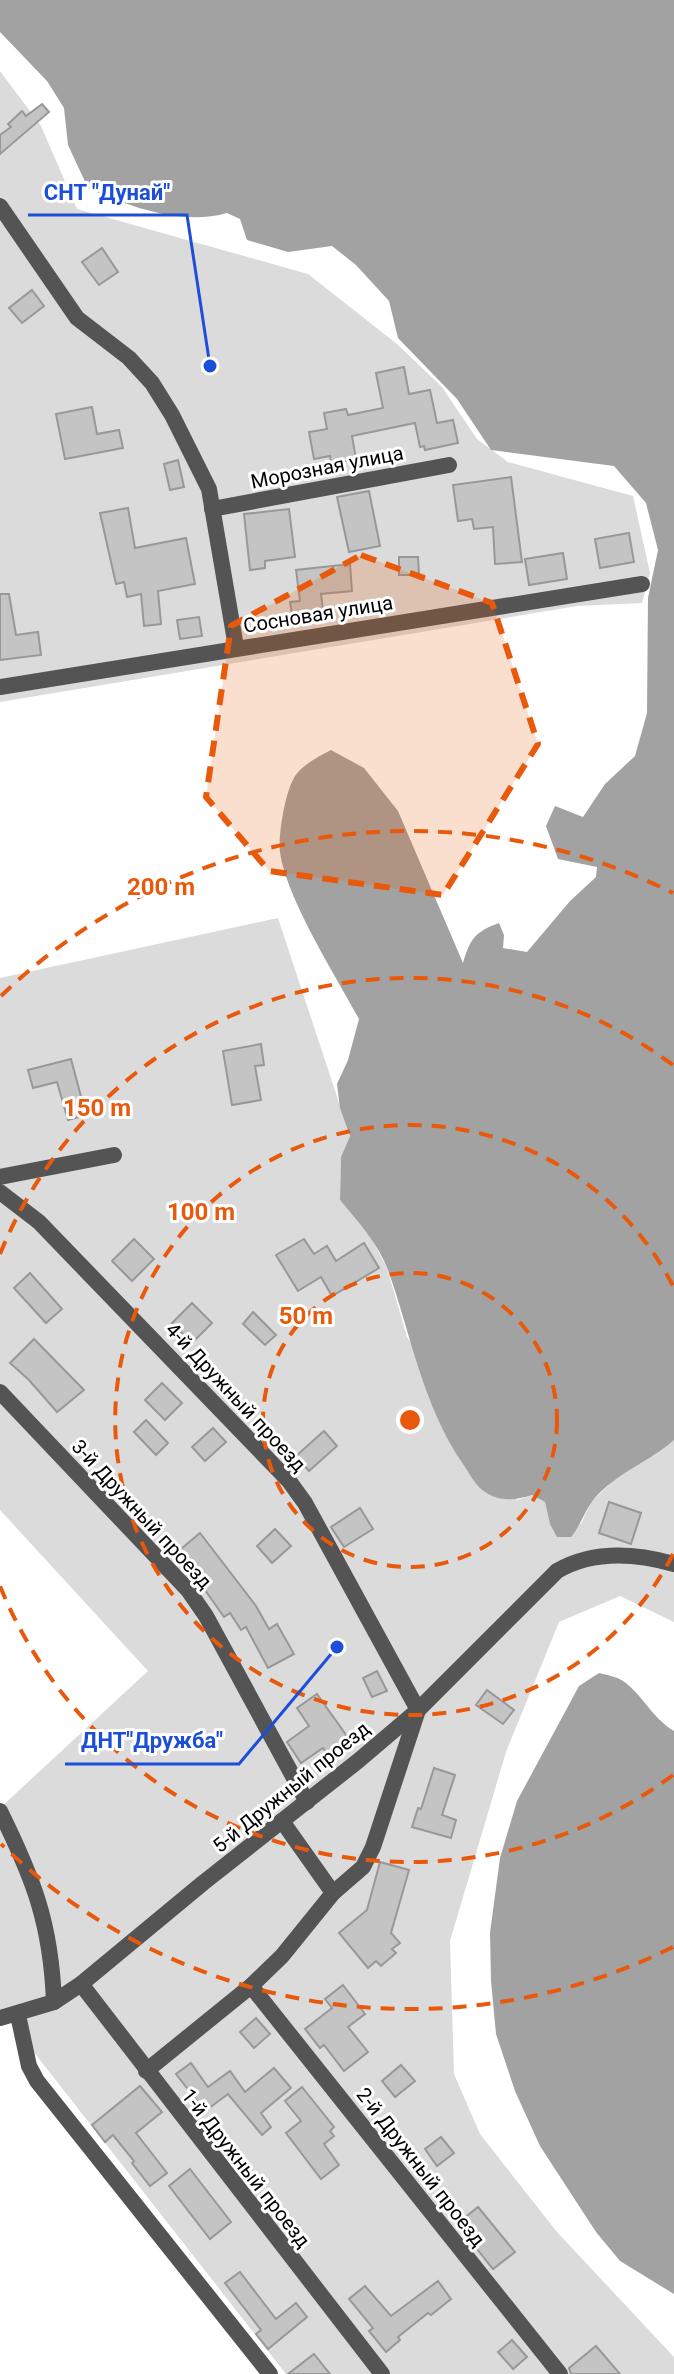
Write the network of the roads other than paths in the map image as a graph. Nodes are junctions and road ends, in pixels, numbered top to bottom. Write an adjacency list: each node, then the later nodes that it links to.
1 (3, 214): 3 (street)
2 (449, 465): 3 (street, Морозная улица)
3 (212, 509): 5 (street)
4 (642, 584): 5 (street, Сосновая улица)
5 (236, 647): 6 (street, Сосновая улица)
6 (0, 687)
7 (114, 1155): 8 (street)
8 (0, 1177)
9 (0, 1192): 12 (street, 4-й Дружный проезд)
10 (0, 1392): 13 (street, 3-й Дружный проезд)
11 (674, 1564): 12 (street, 5-й Дружный проезд)
12 (418, 1710): 13 (street, 5-й Дружный проезд); 16 (street)
13 (307, 1802): 15 (street, 5-й Дружный проезд)
14 (0, 1811): 19 (street)
15 (282, 1821): 16 (street); 17 (street, 5-й Дружный проезд)
16 (333, 1893): 18 (street)
17 (81, 1984): 19 (street, 5-й Дружный проезд); 22 (street, 1-й Дружный проезд)
18 (251, 1986): 22 (street); 25 (street, 2-й Дружный проезд)
19 (54, 2002): 20 (street, 5-й Дружный проезд)
20 (18, 2015): 21 (street, 5-й Дружный проезд); 23 (street)
21 (0, 2018)
22 (146, 2071): 24 (street, 1-й Дружный проезд)
23 (270, 2374)
24 (382, 2374)
25 (560, 2374)

